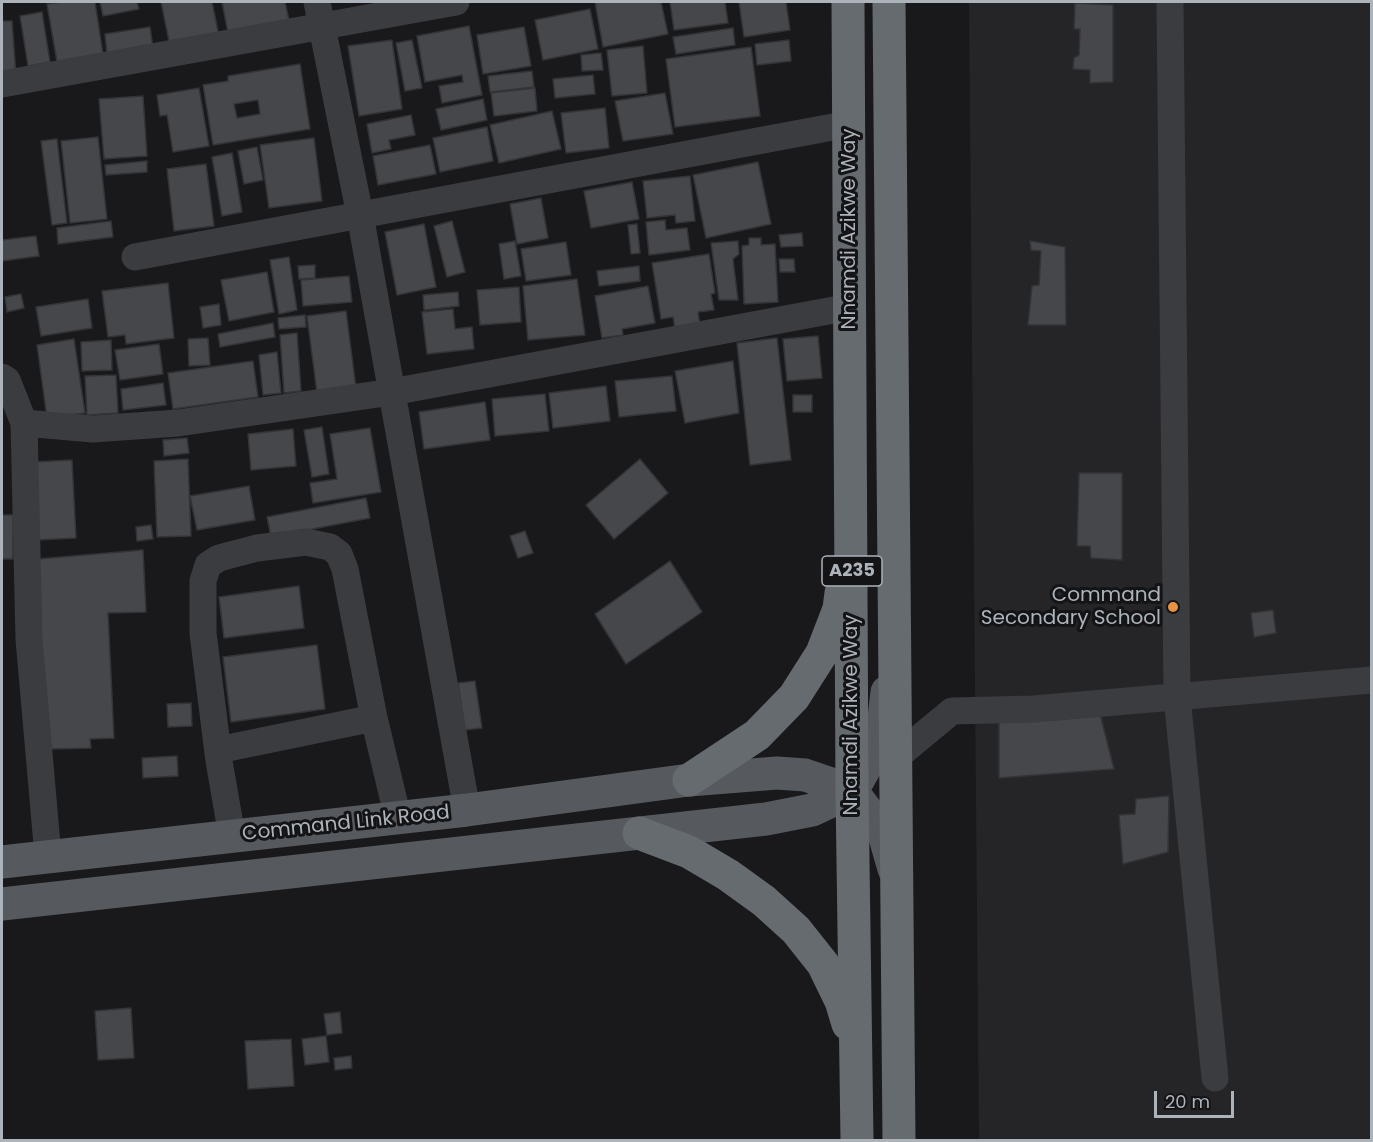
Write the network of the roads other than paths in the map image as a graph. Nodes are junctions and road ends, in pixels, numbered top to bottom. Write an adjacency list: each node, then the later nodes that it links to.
1 (456, 2): 5 (street)
2 (848, 2): 7 (highway, Nnamdi Azikwe Way / A235)
3 (889, 2): 15 (highway, Nnamdi Azikwe Way / A235)
4 (1170, 2): 17 (street)
5 (320, 14): 6 (street); 8 (street)
6 (2, 84)
7 (849, 124): 8 (street); 10 (highway, Nnamdi Azikwe Way / A235)
8 (360, 215): 9 (street); 12 (street)
9 (135, 257)
10 (850, 307): 12 (street); 14 (highway, Nnamdi Azikwe Way / A235)
11 (2, 377): 13 (street)
12 (392, 392): 13 (street); 23 (street)
13 (24, 423): 27 (street)
14 (852, 529): 21 (highway); 22 (highway, Nnamdi Azikwe Way / A235)
15 (893, 654): 20 (highway, Nnamdi Azikwe Way / A235); 22 (main road)
16 (1371, 680): 17 (street)
17 (1177, 697): 20 (street); 31 (street)
18 (374, 718): 19 (street); 19 (street); 24 (street)
19 (218, 750): 26 (street)
20 (894, 759): 29 (highway, Nnamdi Azikwe Way / A235)
21 (689, 780): 22 (main road, Command Link Road); 23 (main road, Command Link Road)
22 (852, 791): 25 (main road, Command Link Road); 29 (main road); 32 (highway, Nnamdi Azikwe Way / A235)
23 (467, 810): 24 (main road, Command Link Road)
24 (398, 818): 26 (main road, Command Link Road)
25 (639, 833): 30 (main road, Command Link Road); 32 (highway)
26 (232, 836): 27 (main road, Command Link Road)
27 (48, 856): 28 (main road, Command Link Road)
28 (2, 862)
29 (896, 873): 34 (highway, Nnamdi Azikwe Way / A235)
30 (2, 904)
31 (1215, 1078)
32 (857, 1085): 33 (highway, Nnamdi Azikwe Way / A235)
33 (857, 1140)
34 (899, 1140)

